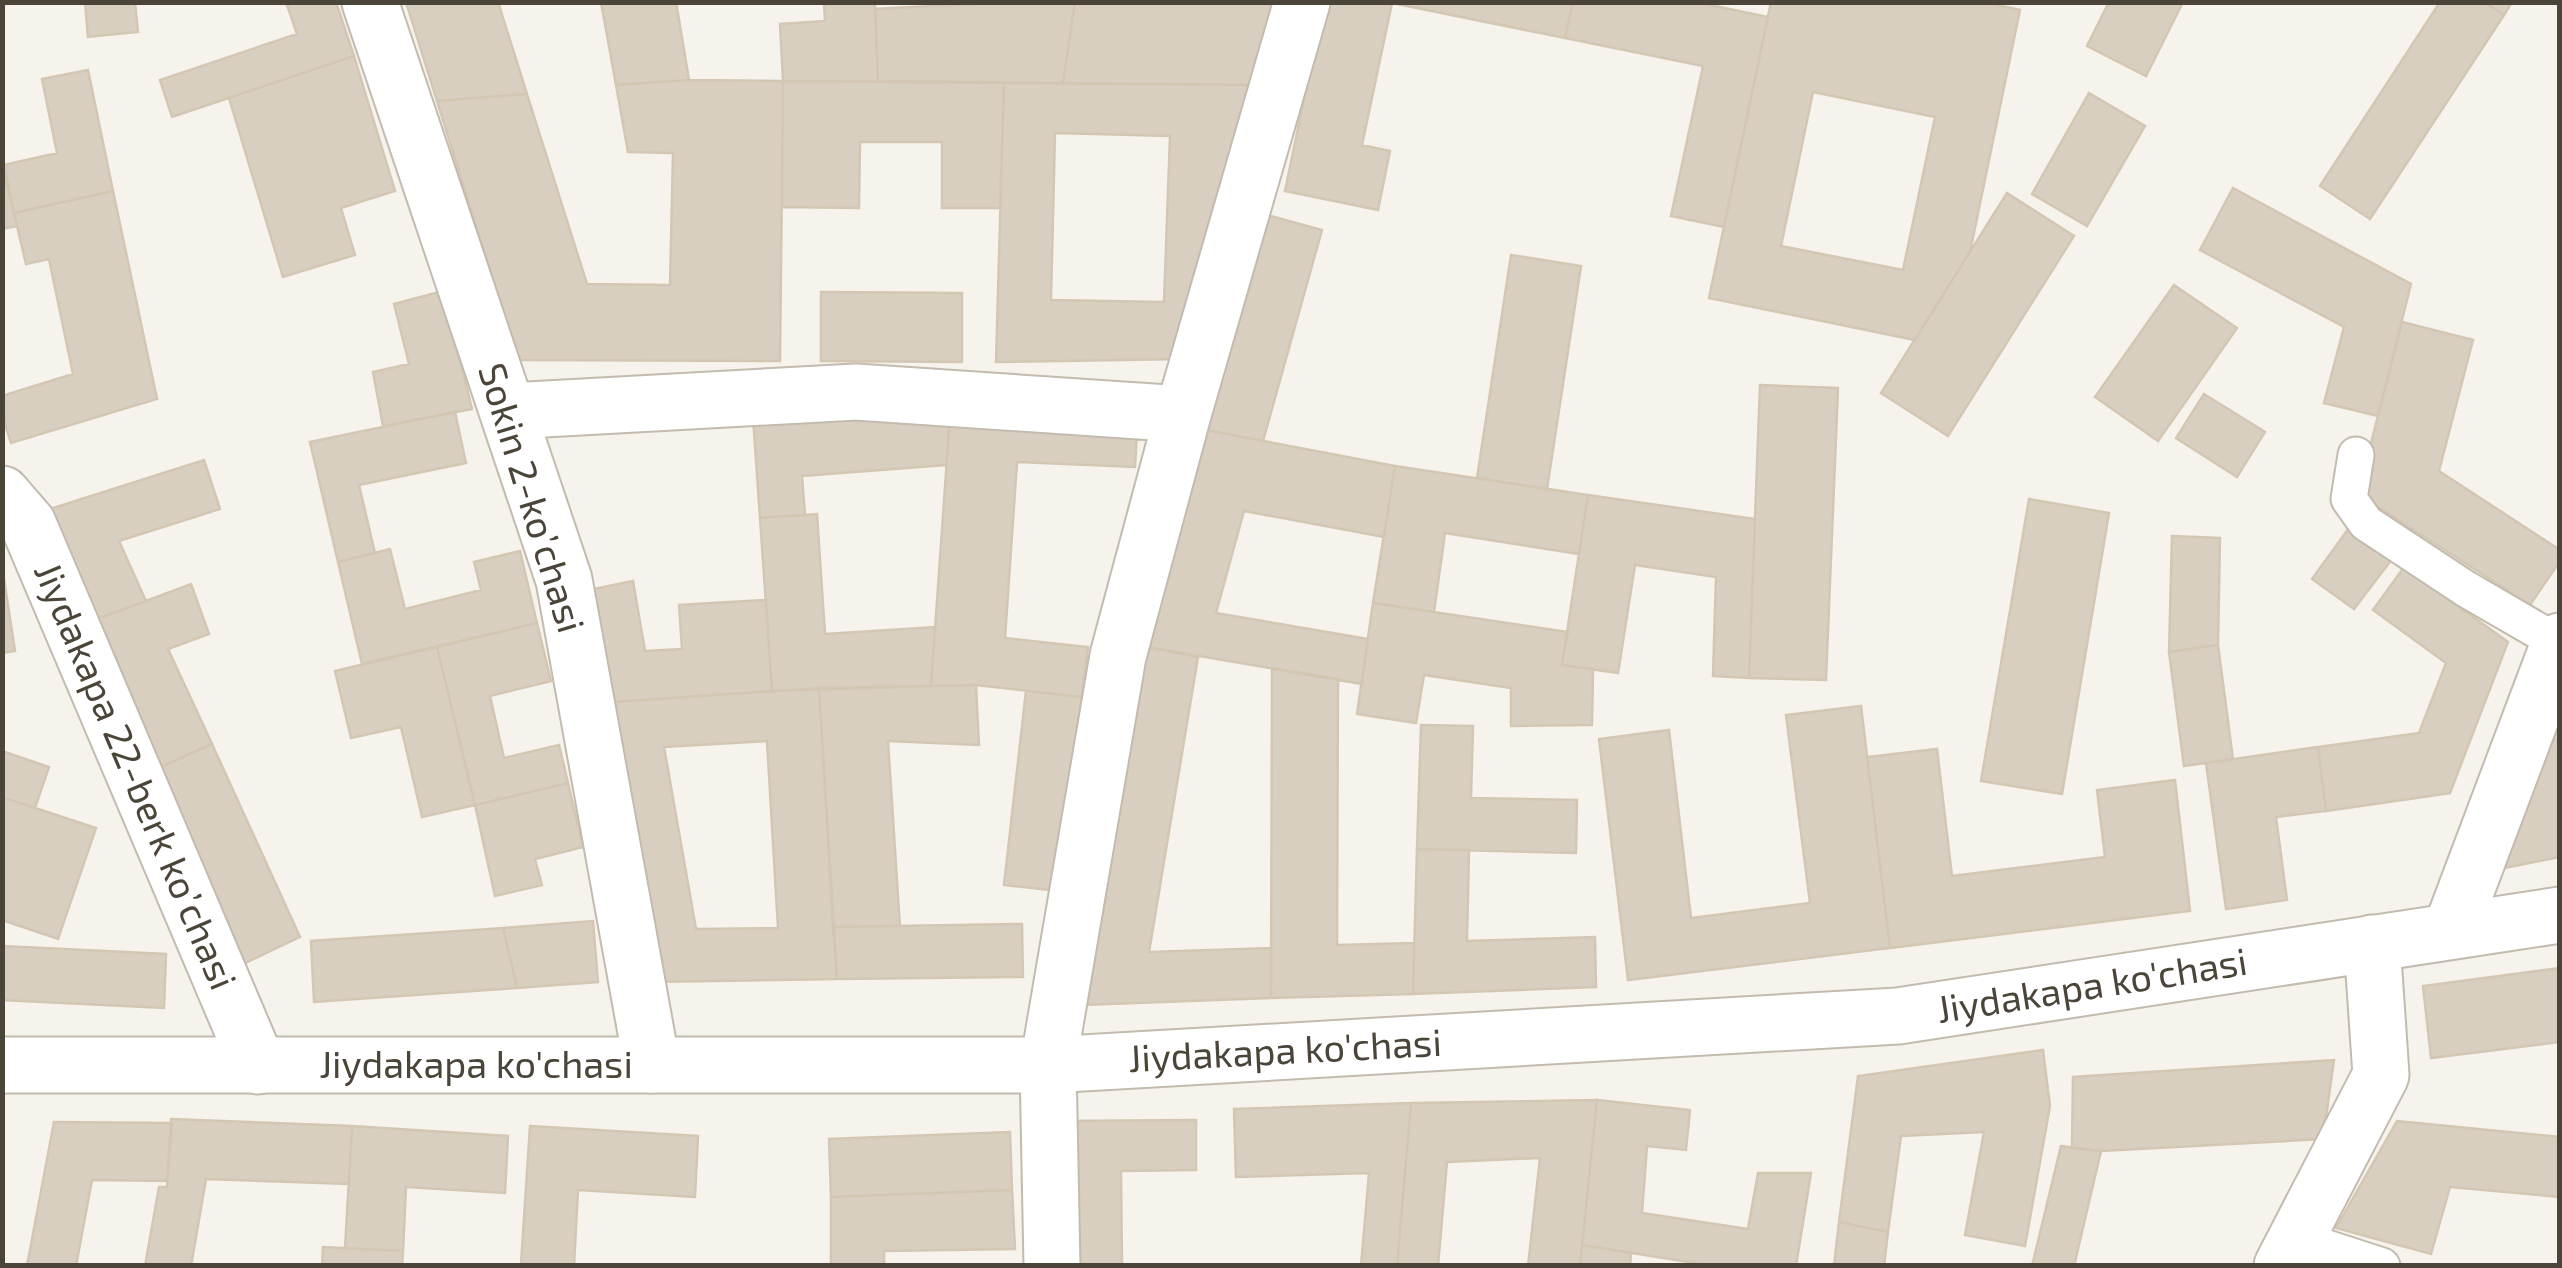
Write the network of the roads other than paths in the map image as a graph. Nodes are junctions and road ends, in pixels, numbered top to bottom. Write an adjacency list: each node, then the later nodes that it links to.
1 (370, 2): 3 (street, Sokin 2-koʼchasi)
2 (1302, 2): 4 (street)
3 (508, 411): 4 (street); 12 (street, Sokin 2-koʼchasi)
4 (1182, 414): 13 (street)
5 (2356, 455): 7 (lane)
6 (2, 494): 14 (street, Jiydakapa 22-berk koʼchasi)
7 (2559, 642): 9 (street)
8 (2560, 915): 9 (street, Jiydakapa ko'chasi)
9 (2451, 930): 10 (street, Jiydakapa ko'chasi)
10 (2372, 942): 13 (street, Jiydakapa ko'chasi); 15 (street)
11 (2, 1065): 14 (street, Jiydakapa ko'chasi)
12 (652, 1065): 13 (street, Jiydakapa ko'chasi); 14 (street, Jiydakapa ko'chasi)
13 (1048, 1065): 16 (street)
14 (258, 1066)
15 (2291, 1252): 17 (lane)
16 (1052, 1266)
17 (2382, 1266)

